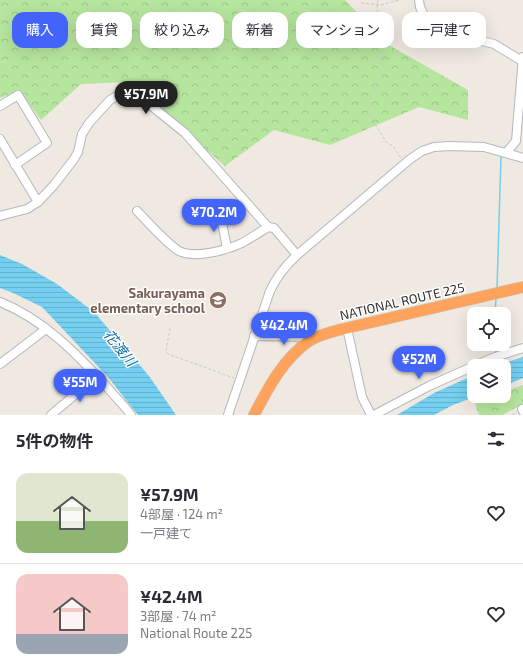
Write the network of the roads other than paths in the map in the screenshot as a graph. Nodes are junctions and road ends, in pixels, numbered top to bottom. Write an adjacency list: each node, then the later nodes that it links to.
1 (419, 0): 2 (street)
2 (522, 58): 5 (street)
3 (0, 106): 7 (street)
4 (0, 139): 7 (street)
5 (506, 153): 6 (street); 14 (street)
6 (523, 158)
7 (15, 165): 8 (street)
8 (38, 202): 11 (street); 12 (street)
9 (136, 211): 13 (street)
10 (215, 211): 13 (street)
11 (0, 216)
12 (268, 227): 13 (street); 14 (street)
13 (227, 248)
14 (297, 255): 19 (street)
15 (523, 286): 17 (highway, NATIONAL ROUTE 225)
16 (0, 302): 18 (street)
17 (347, 328): 20 (highway, NATIONAL ROUTE 225); 30 (street)
18 (46, 329): 23 (street); 25 (street)
19 (254, 336): 20 (street); 28 (street)
20 (316, 338): 29 (highway, NATIONAL ROUTE 225)
21 (523, 348): 22 (street)
22 (490, 359)
23 (0, 364)
24 (467, 369): 31 (street)
25 (97, 376): 26 (street); 27 (street)
26 (51, 415)
27 (132, 415)
28 (228, 415)
29 (254, 415)
30 (371, 415)
31 (374, 415)

